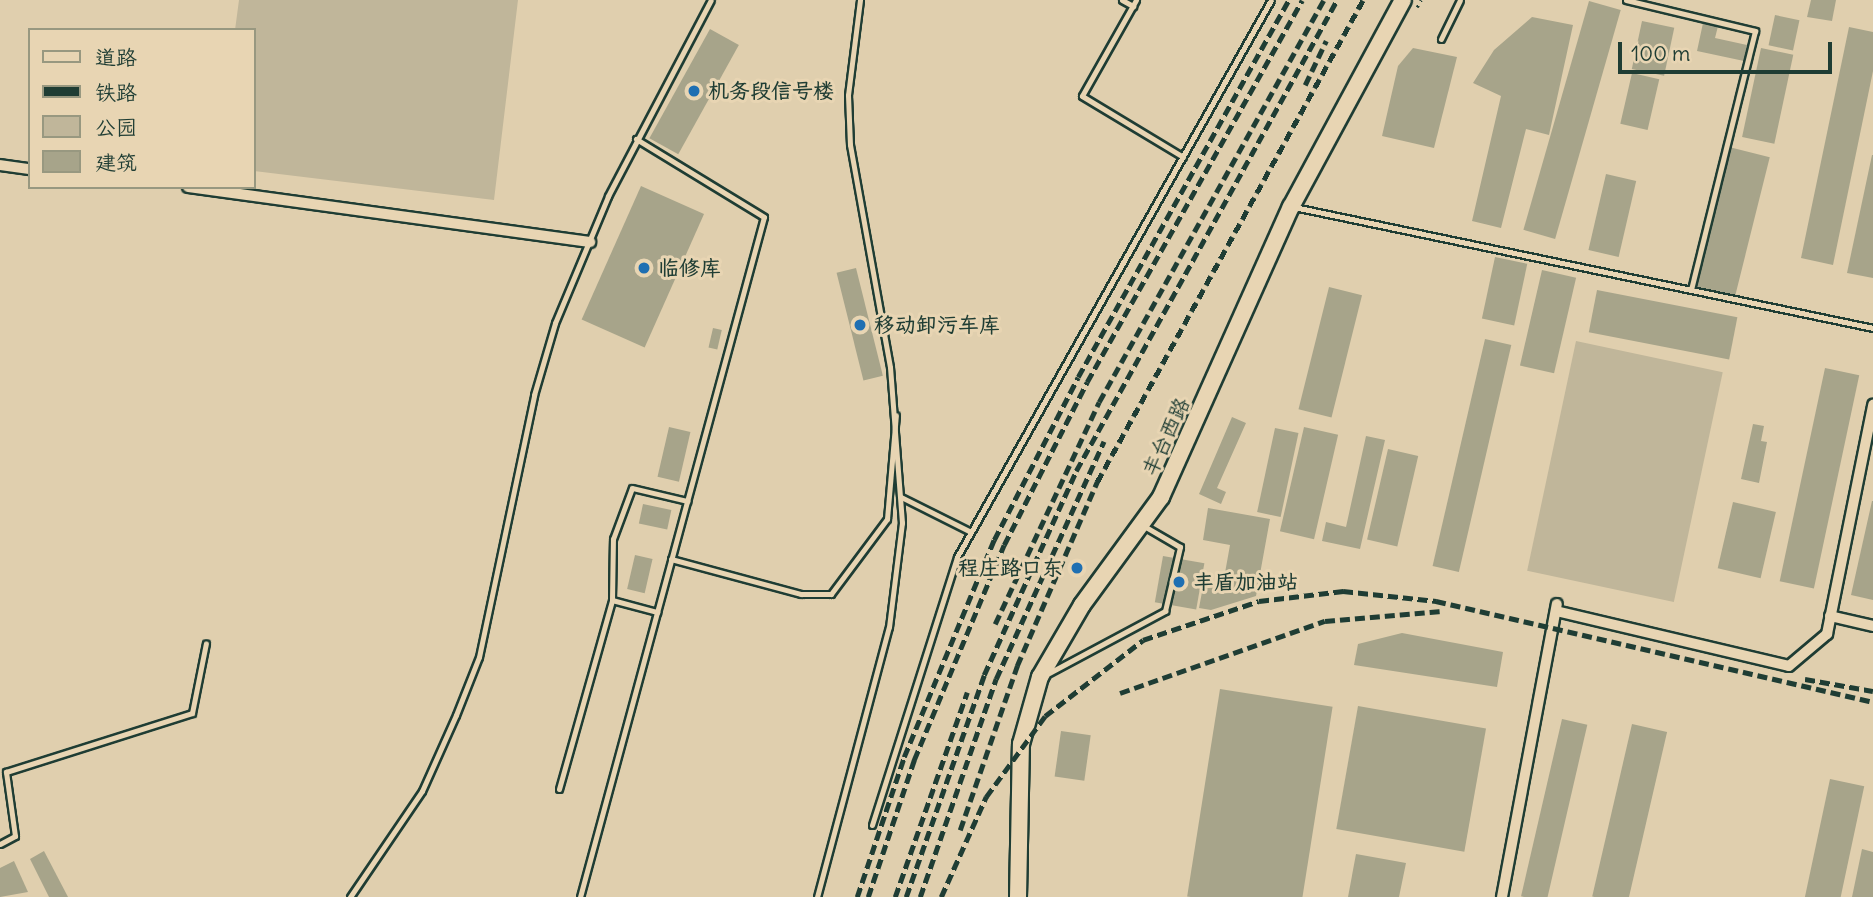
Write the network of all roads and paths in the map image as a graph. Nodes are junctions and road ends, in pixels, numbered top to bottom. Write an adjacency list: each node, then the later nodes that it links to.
1 (711, 0): 10 (lane)
2 (860, 0): 20 (lane)
3 (1122, 0): 8 (lane)
4 (1271, 0): 11 (lane)
5 (1403, 0): 15 (main road, 丰台西路)
6 (1460, 0): 9 (lane)
7 (1626, 0): 17 (lane)
8 (1134, 3): 11 (lane)
9 (1441, 38)
10 (636, 139): 16 (lane); 22 (lane)
11 (1183, 157): 24 (lane)
12 (0, 165): 13 (street)
13 (28, 169)
14 (203, 189): 16 (street)
15 (1291, 207): 17 (lane); 23 (main road, 丰台西路)
16 (590, 242): 35 (lane)
17 (1691, 289): 18 (lane)
18 (1873, 328)
19 (1873, 405): 28 (street)
20 (896, 414): 21 (lane); 25 (lane)
21 (901, 497): 24 (lane); 37 (lane)
22 (687, 501): 25 (lane); 26 (lane)
23 (1144, 526): 31 (main road, 丰台西路); 31 (lane)
24 (971, 532): 33 (lane)
25 (671, 559): 27 (lane)
26 (612, 600): 27 (lane); 32 (lane)
27 (657, 612): 36 (lane)
28 (1830, 617): 29 (street); 39 (street)
29 (1873, 626)
30 (206, 643): 34 (lane)
31 (1040, 677): 38 (main road, 丰台西路)
32 (559, 789)
33 (872, 825)
34 (0, 844)
35 (350, 897)
36 (580, 897)
37 (817, 897)
38 (1018, 897)
39 (1502, 897)

